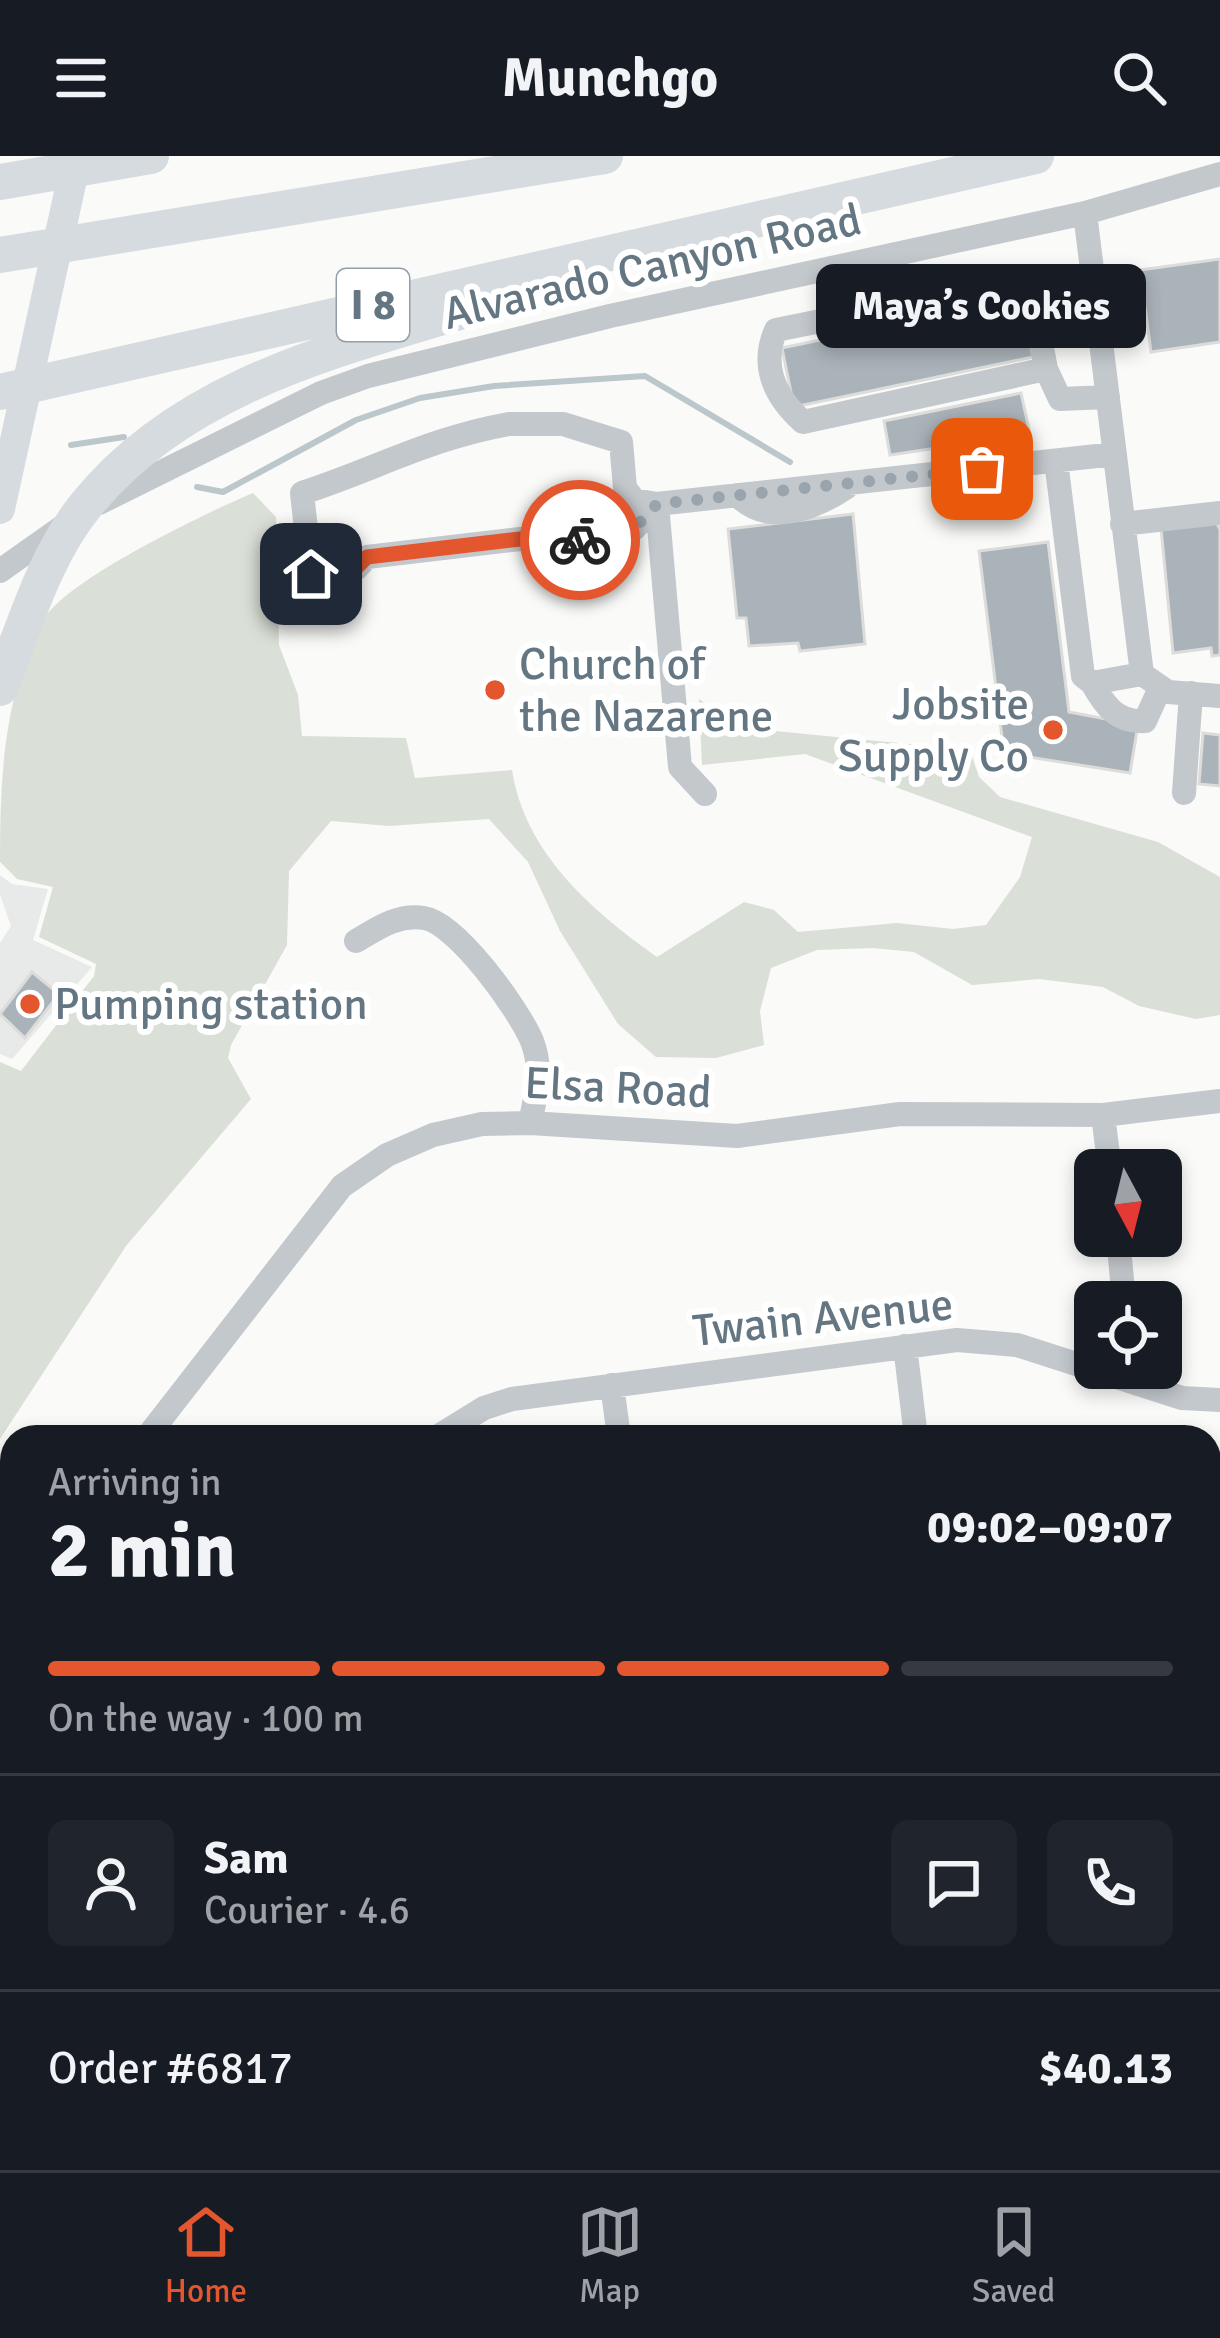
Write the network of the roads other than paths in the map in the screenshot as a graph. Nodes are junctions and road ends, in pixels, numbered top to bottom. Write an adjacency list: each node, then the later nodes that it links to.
1 (151, 156): 4 (highway)
2 (604, 156): 10 (highway)
3 (1036, 156): 9 (highway, I 8)
4 (113, 159): 5 (highway)
5 (74, 170): 7 (highway); 17 (main road)
6 (1220, 174): 8 (street, Alvarado Canyon Road)
7 (0, 182)
8 (1085, 212): 13 (street); 20 (street, Alvarado Canyon Road)
9 (747, 218): 12 (highway, I 8); 23 (highway)
10 (2, 254)
11 (1046, 369): 11 (street); 13 (street)
12 (0, 392)
13 (1108, 397): 14 (street)
14 (1115, 454): 15 (street); 19 (street)
15 (1056, 461): 16 (street); 22 (street)
16 (657, 504): 16 (street); 27 (street)
17 (0, 509)
18 (1220, 513): 19 (street)
19 (1122, 524): 21 (street)
20 (0, 572)
21 (1151, 681): 22 (street); 22 (street); 24 (street)
22 (1092, 683)
23 (0, 688)
24 (1191, 693): 25 (street); 26 (street)
25 (1220, 696)
26 (1184, 793)
27 (705, 794)
28 (356, 941): 31 (street)
29 (1220, 1101): 30 (street, Elsa Road)
30 (1103, 1115): 31 (street, Elsa Road); 32 (street)
31 (530, 1123): 38 (street, Elsa Road)
32 (1107, 1149)
33 (905, 1346): 34 (street, Twain Avenue); 35 (street, Twain Avenue); 41 (street)
34 (1074, 1363)
35 (612, 1385): 39 (street, Twain Avenue); 40 (street)
36 (1155, 1389): 37 (street, Twain Avenue)
37 (1220, 1400)
38 (156, 1425)
39 (456, 1425)
40 (617, 1425)
41 (915, 1425)

